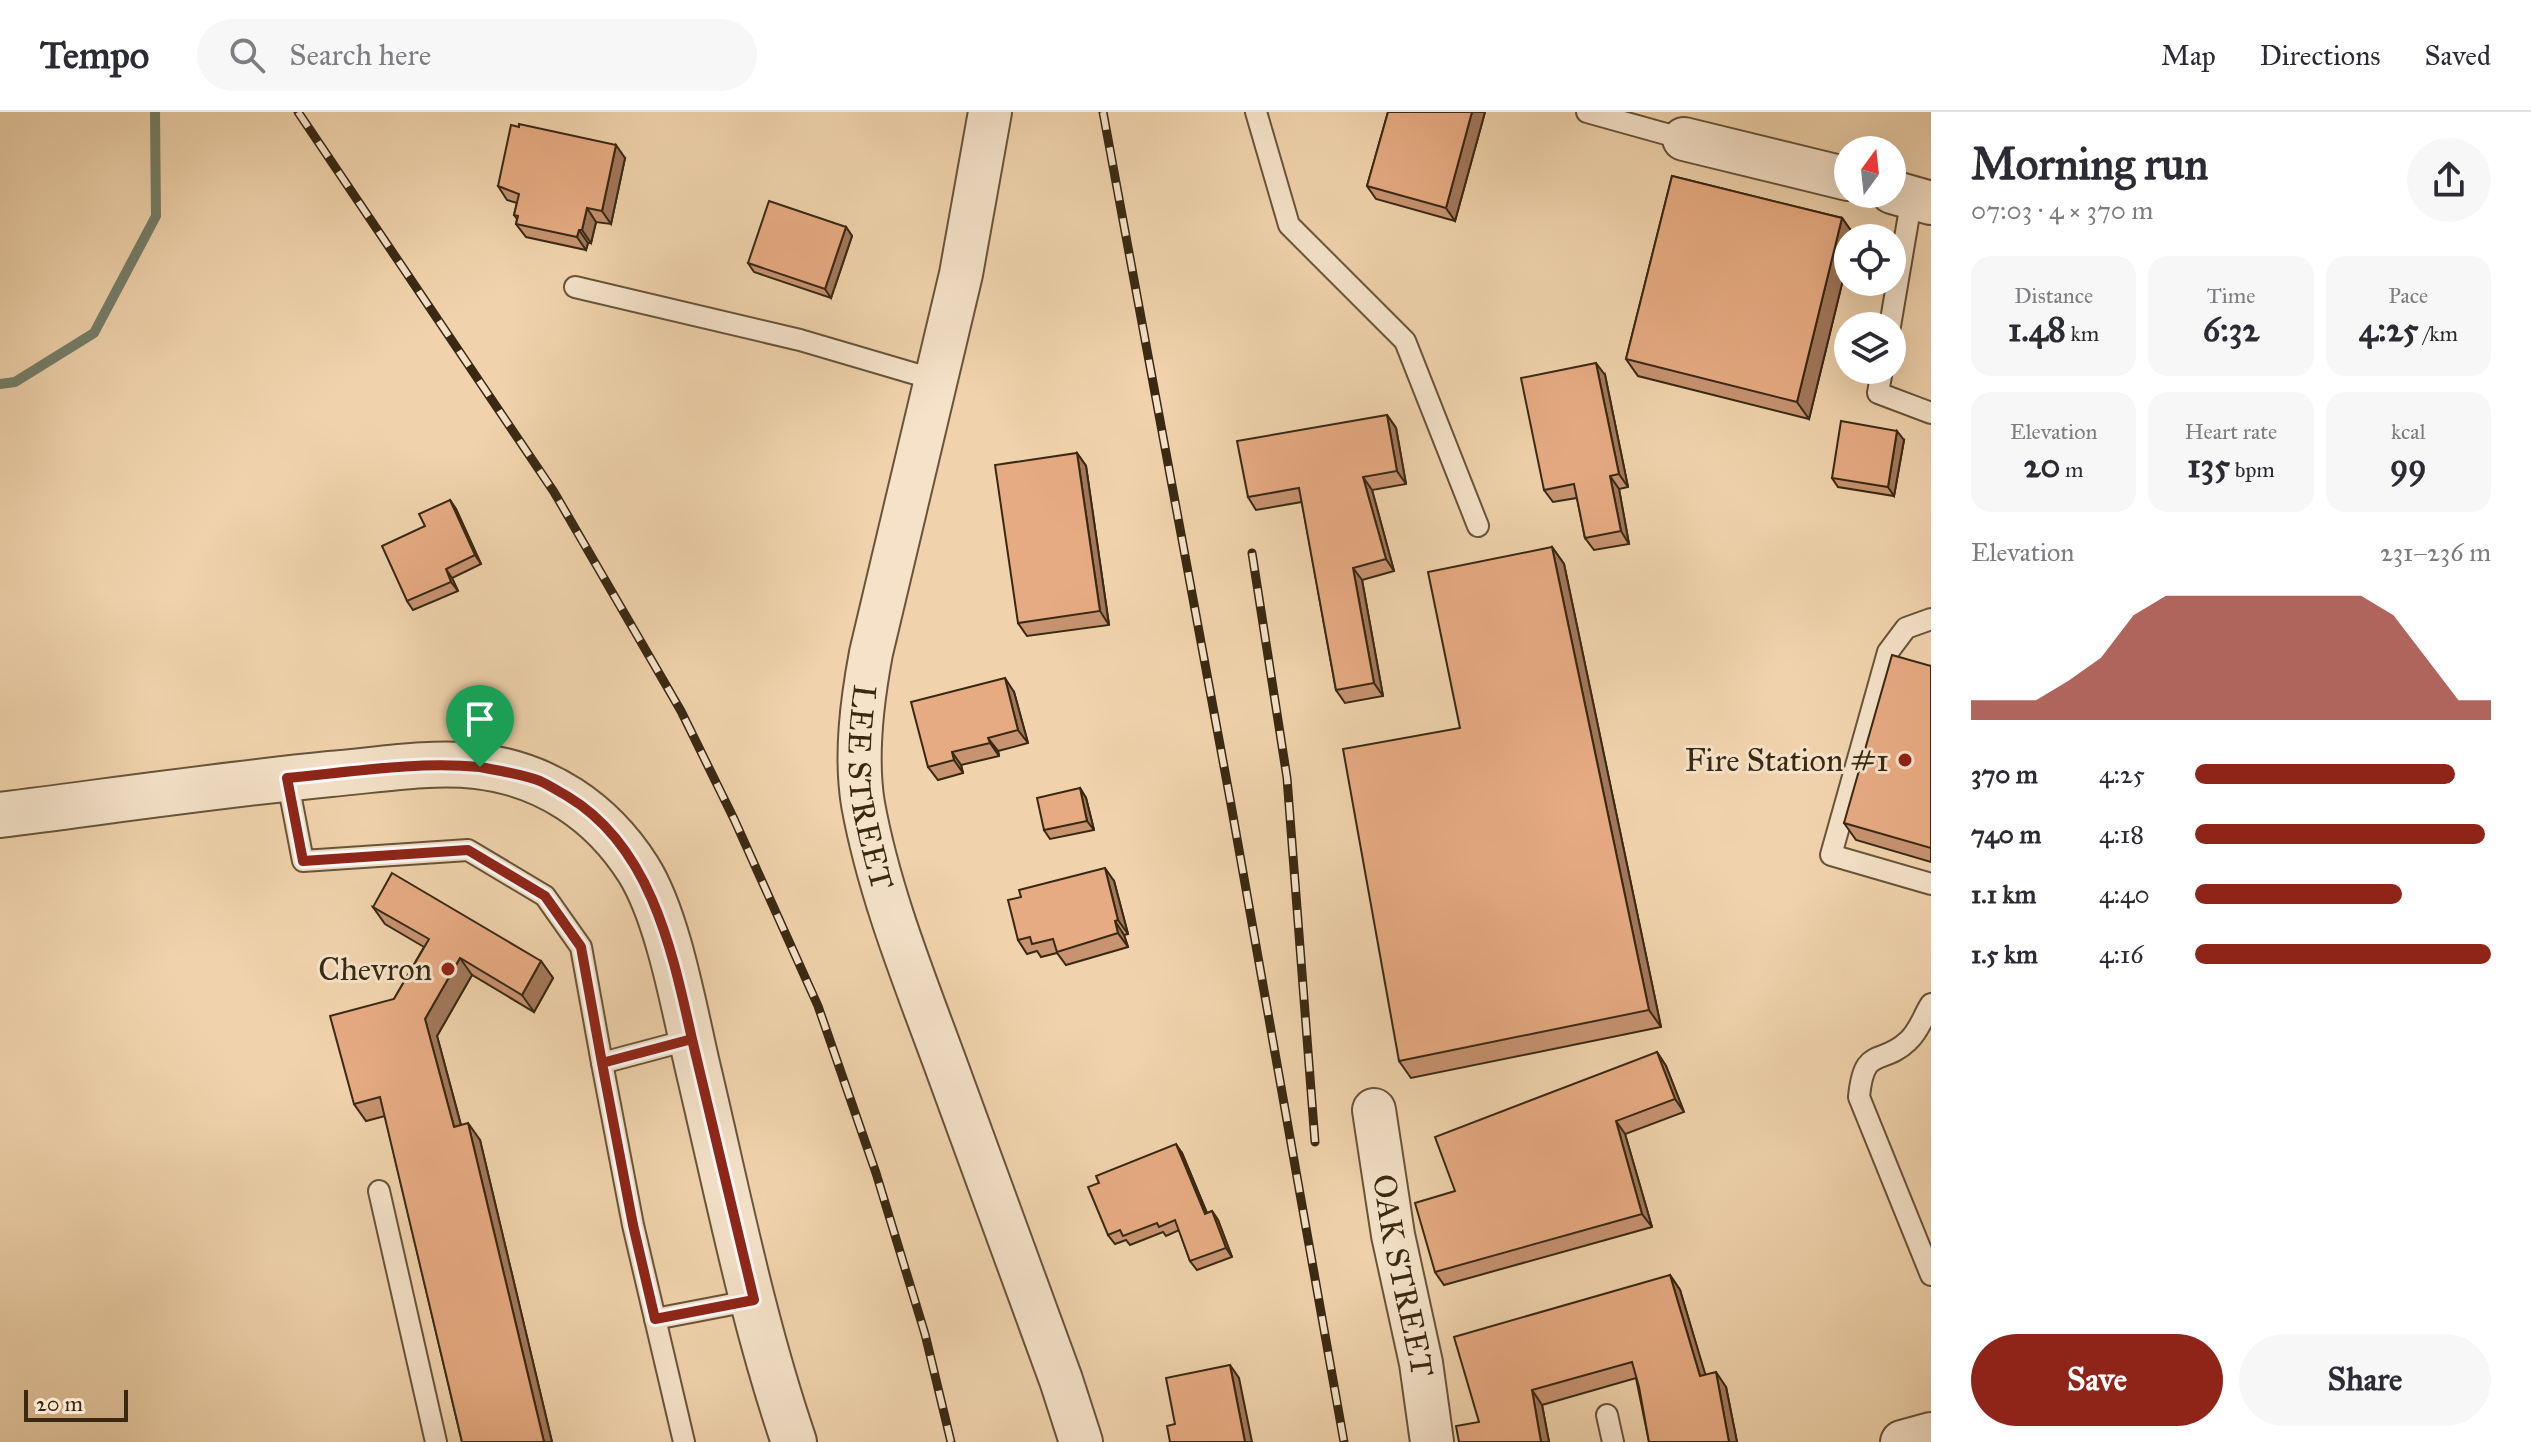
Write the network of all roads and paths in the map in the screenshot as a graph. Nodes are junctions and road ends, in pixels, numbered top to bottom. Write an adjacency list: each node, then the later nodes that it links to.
1 (990, 112): 9 (street, LEE STREET)
2 (1256, 112): 12 (lane)
3 (1587, 112): 4 (lane)
4 (1684, 139): 5 (street)
5 (1834, 176)
6 (1912, 197): 8 (lane)
7 (575, 287): 9 (lane)
8 (1892, 312)
9 (936, 380): 30 (street, LEE STREET)
10 (1880, 384): 11 (lane)
11 (1931, 413)
12 (1478, 526)
13 (1931, 619): 16 (lane)
14 (287, 778): 15 (street); 18 (street); 19 (lane)
15 (0, 815)
16 (1931, 884)
17 (1931, 1004): 22 (lane)
18 (692, 1039): 19 (lane); 23 (street)
19 (602, 1063): 24 (lane)
20 (1374, 1110): 31 (street, OAK STREET)
21 (379, 1191): 27 (lane)
22 (1931, 1275)
23 (754, 1300): 24 (lane); 29 (street)
24 (655, 1319): 28 (lane)
25 (1607, 1415): 32 (lane)
26 (1931, 1434): 33 (street)
27 (436, 1442)
28 (684, 1442)
29 (794, 1442)
30 (1081, 1442)
31 (1432, 1442)
32 (1613, 1442)
33 (1902, 1442)

